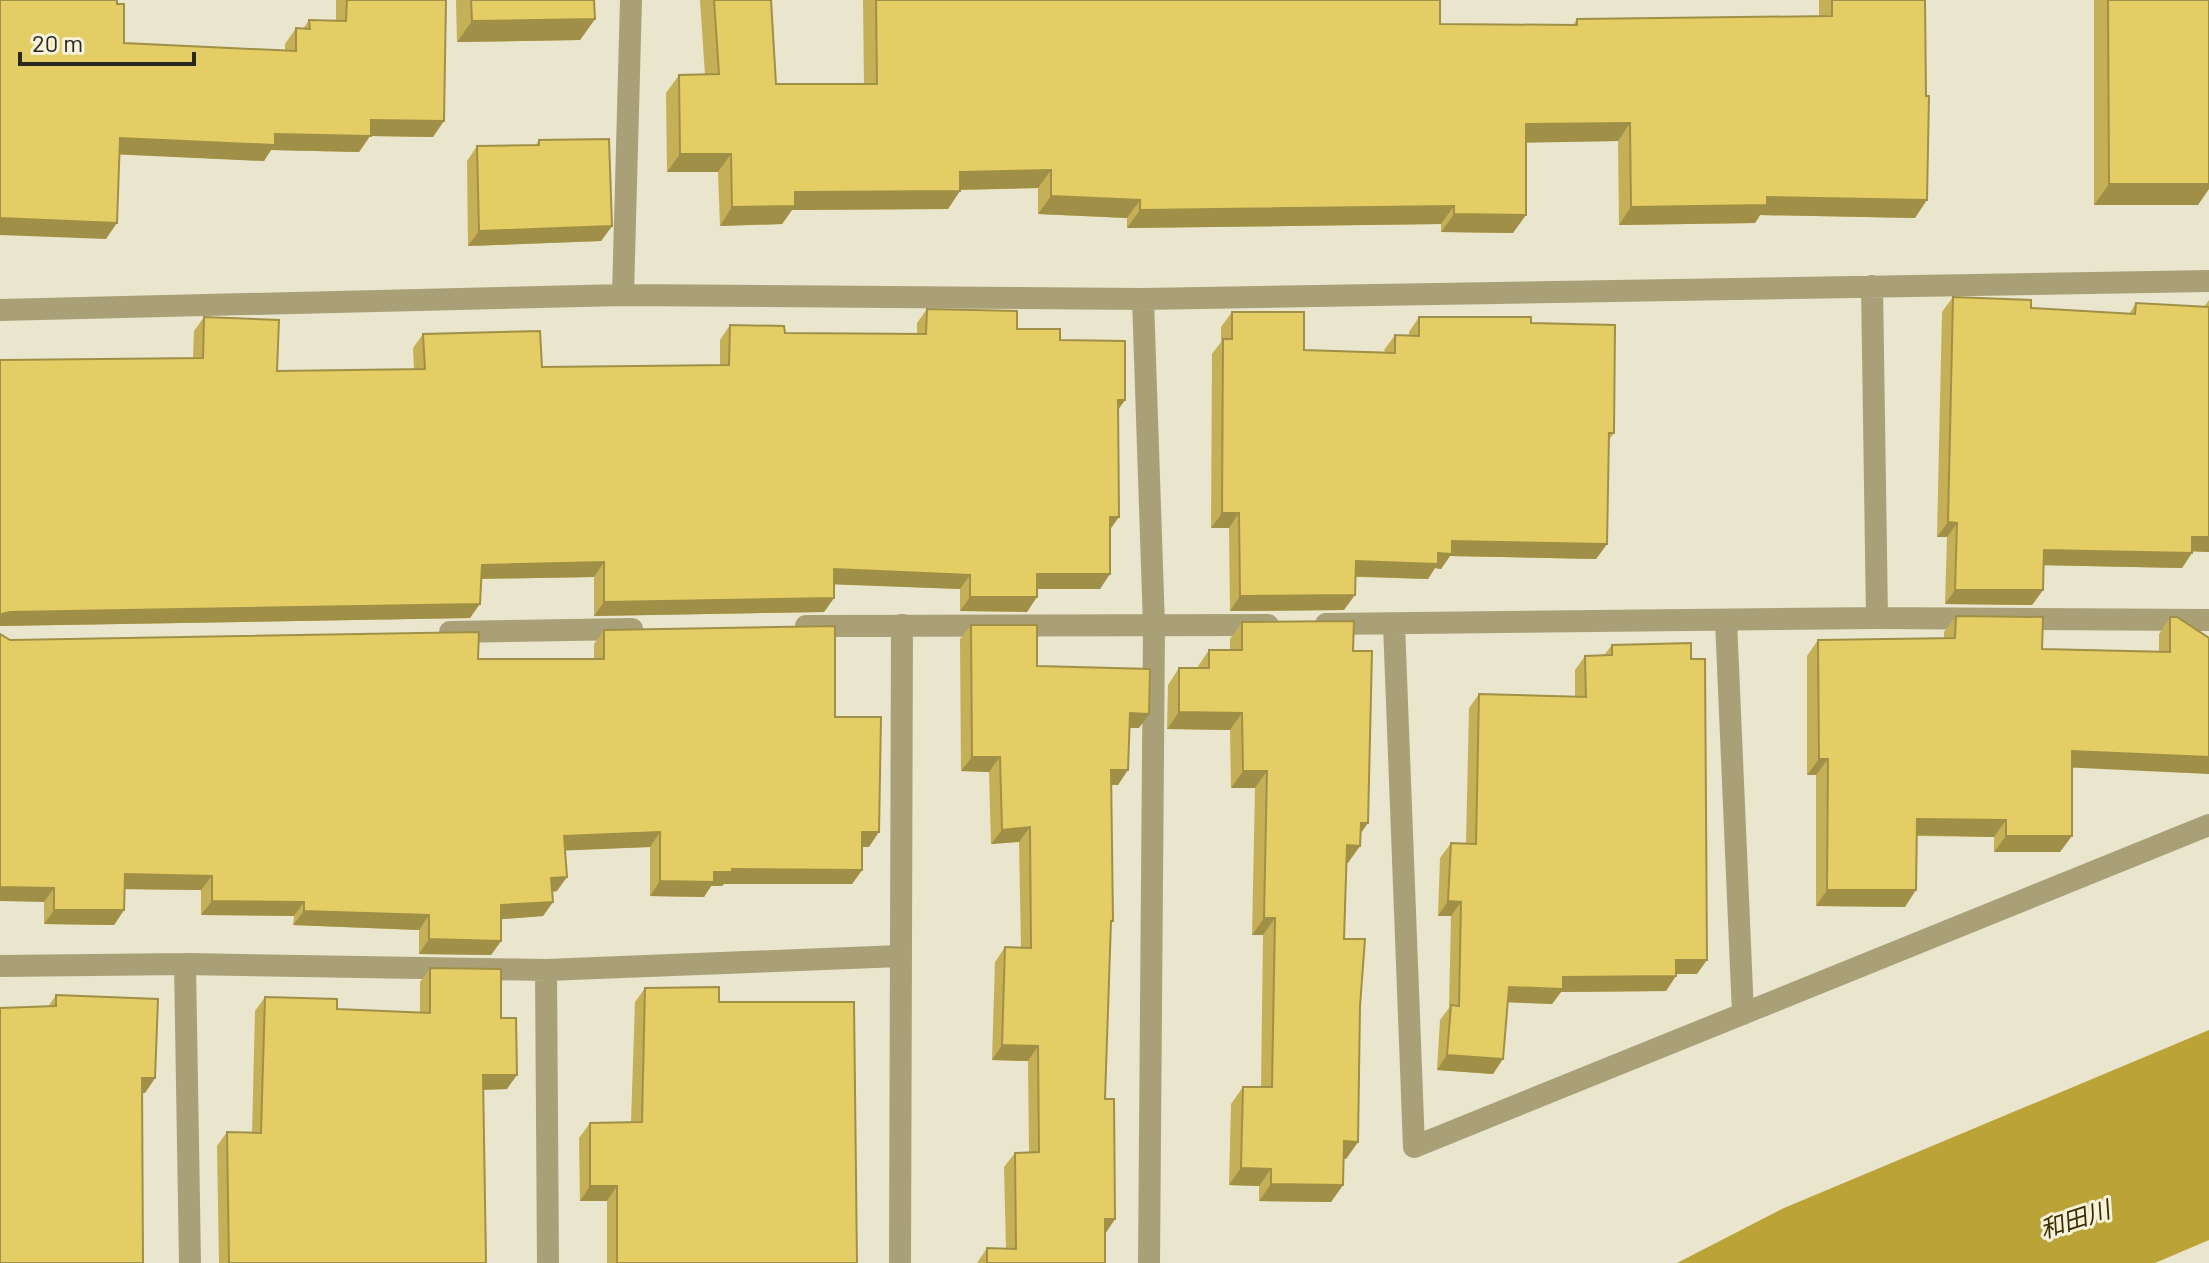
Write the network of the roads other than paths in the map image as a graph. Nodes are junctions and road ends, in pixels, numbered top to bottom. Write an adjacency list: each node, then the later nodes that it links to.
1 (631, 0): 4 (street)
2 (2209, 281): 3 (street)
3 (1872, 286): 5 (street); 7 (street)
4 (623, 295): 5 (street); 6 (street)
5 (1143, 299): 12 (street)
6 (0, 310)
7 (1877, 618): 8 (street); 9 (street)
8 (1726, 620): 10 (street); 21 (street)
9 (2209, 620)
10 (1394, 624): 12 (street); 21 (street)
11 (902, 625): 12 (street); 13 (street); 17 (street)
12 (1154, 626): 25 (street)
13 (791, 627)
14 (649, 629): 15 (street)
15 (427, 633)
16 (2209, 825): 21 (street)
17 (900, 956): 20 (street); 24 (street)
18 (185, 964): 19 (street); 20 (street); 22 (street)
19 (0, 966)
20 (546, 970): 23 (street)
21 (1743, 1014)
22 (190, 1263)
23 (548, 1263)
24 (900, 1263)
25 (1149, 1263)

